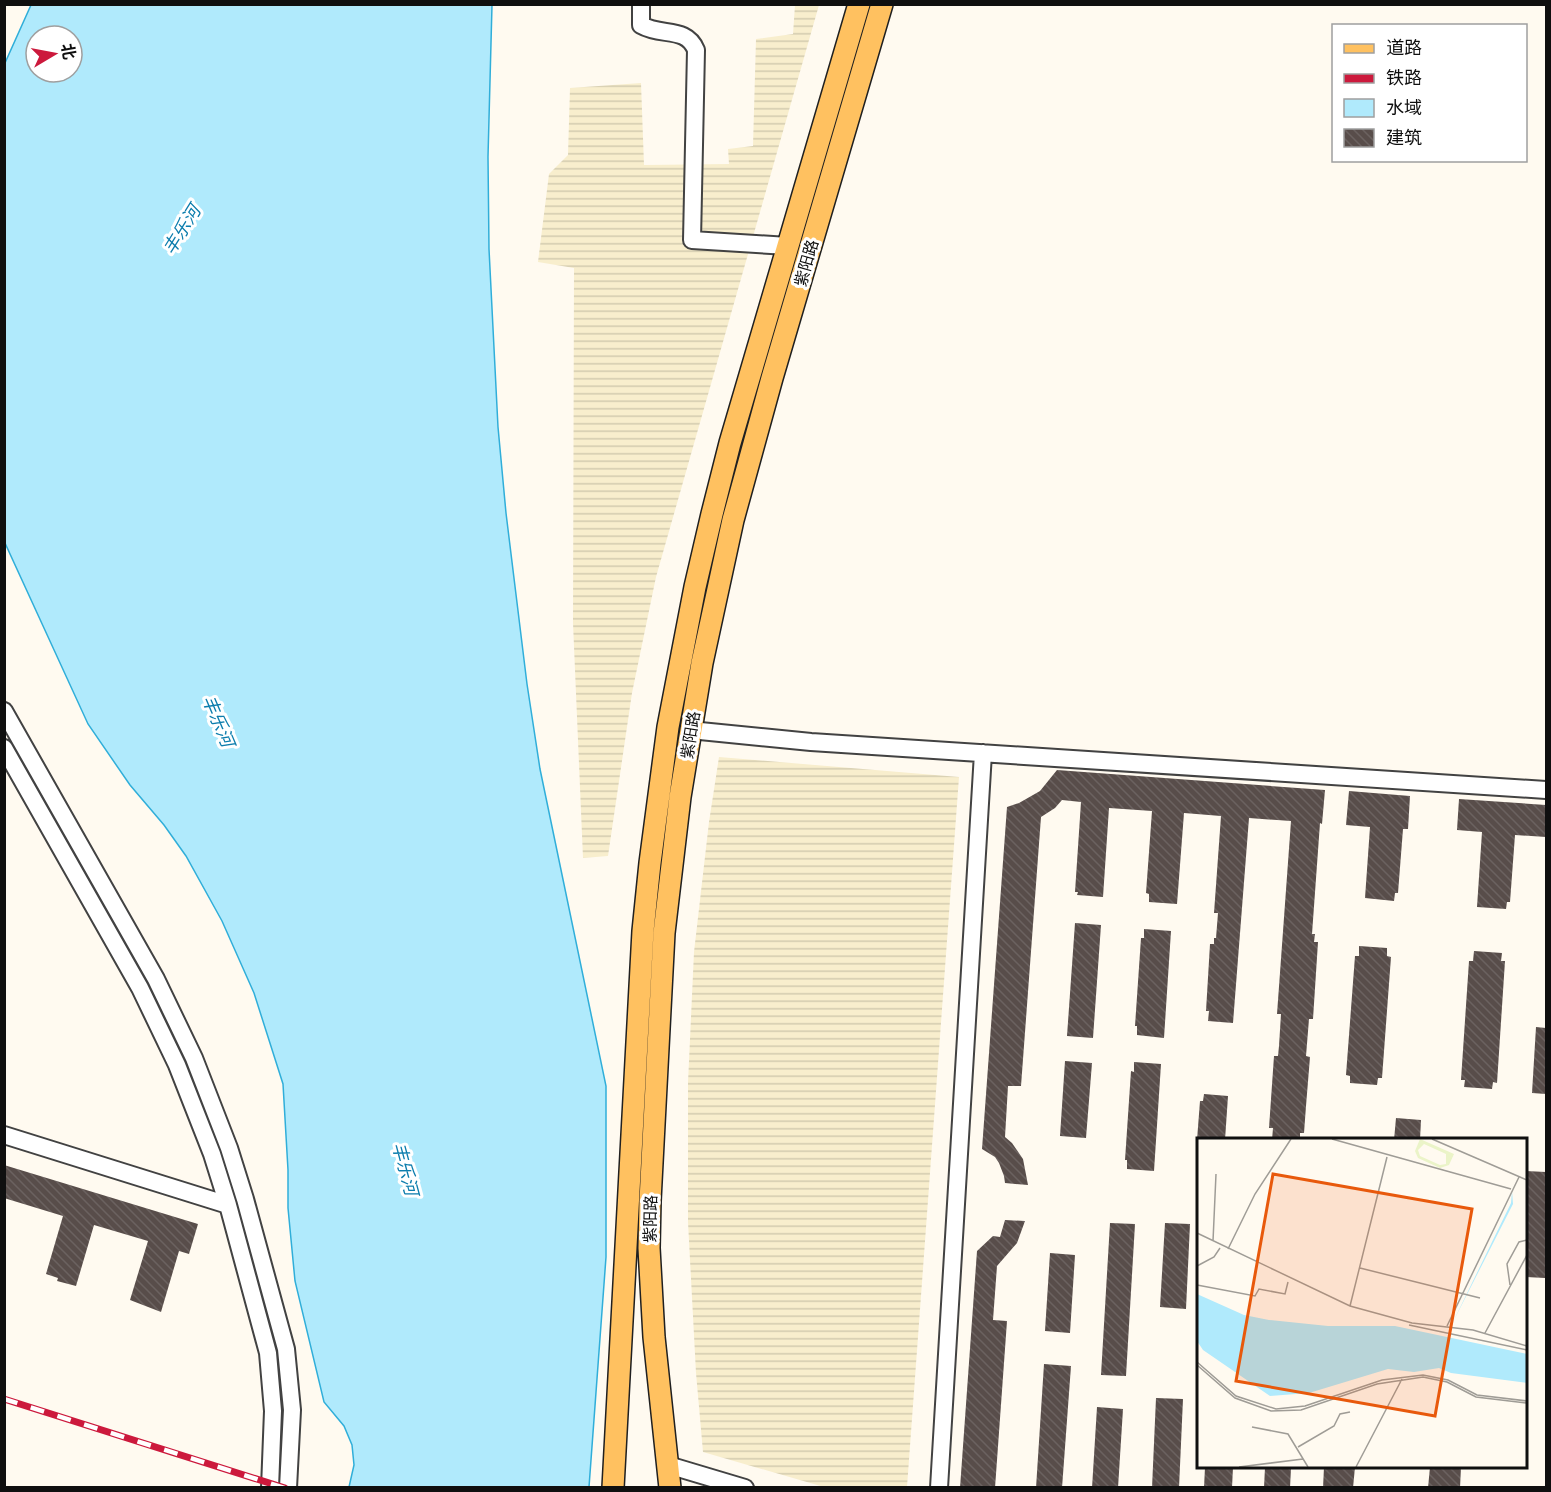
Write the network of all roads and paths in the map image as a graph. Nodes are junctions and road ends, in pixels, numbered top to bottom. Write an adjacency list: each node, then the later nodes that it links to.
1 (641, 4): 4 (street)
2 (859, 4): 4 (main road, 紫阳路)
3 (882, 4): 6 (main road, 紫阳路)
4 (788, 246): 15 (main road, 紫阳路)
5 (4, 711): 14 (street)
6 (690, 730): 8 (street); 12 (main road, 紫阳路)
7 (4, 748): 11 (street)
8 (982, 753): 9 (street); 18 (street)
9 (1546, 790)
10 (4, 1135): 11 (street)
11 (228, 1204): 13 (street)
12 (668, 1465): 16 (main road, 紫阳路); 17 (street)
13 (270, 1488)
14 (288, 1488)
15 (613, 1488)
16 (670, 1488)
17 (745, 1488)
18 (939, 1488)

